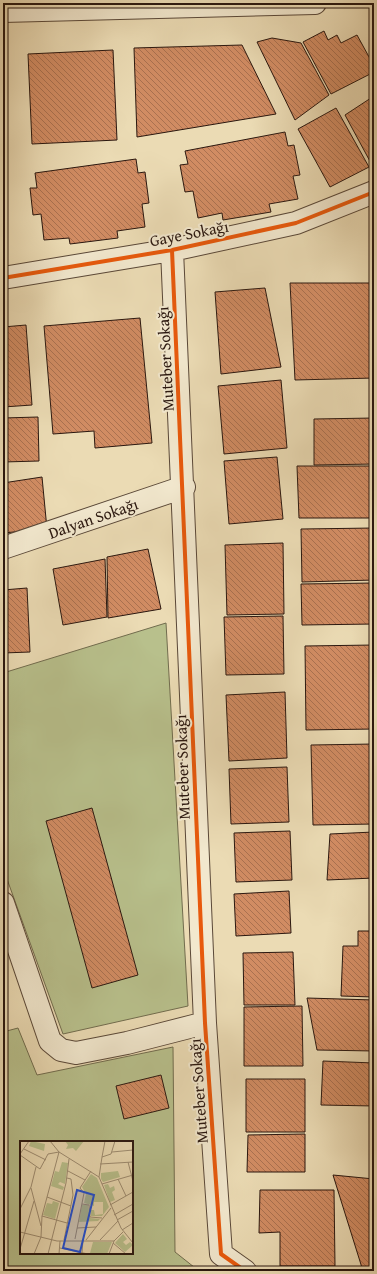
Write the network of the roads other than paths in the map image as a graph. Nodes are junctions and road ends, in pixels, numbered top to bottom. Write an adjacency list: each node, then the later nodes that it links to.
1 (315, 3): 2 (street)
2 (3, 11)
3 (374, 192): 4 (street, Gaye Sokağı)
4 (172, 250): 5 (street, Gaye Sokağı); 6 (street, Muteber Sokağı)
5 (3, 278)
6 (184, 487): 7 (street, Dalyan Sokağı); 9 (street, Muteber Sokağı)
7 (3, 548)
8 (3, 903): 9 (street)
9 (205, 1023): 10 (street, Muteber Sokağı)
10 (245, 1271)

